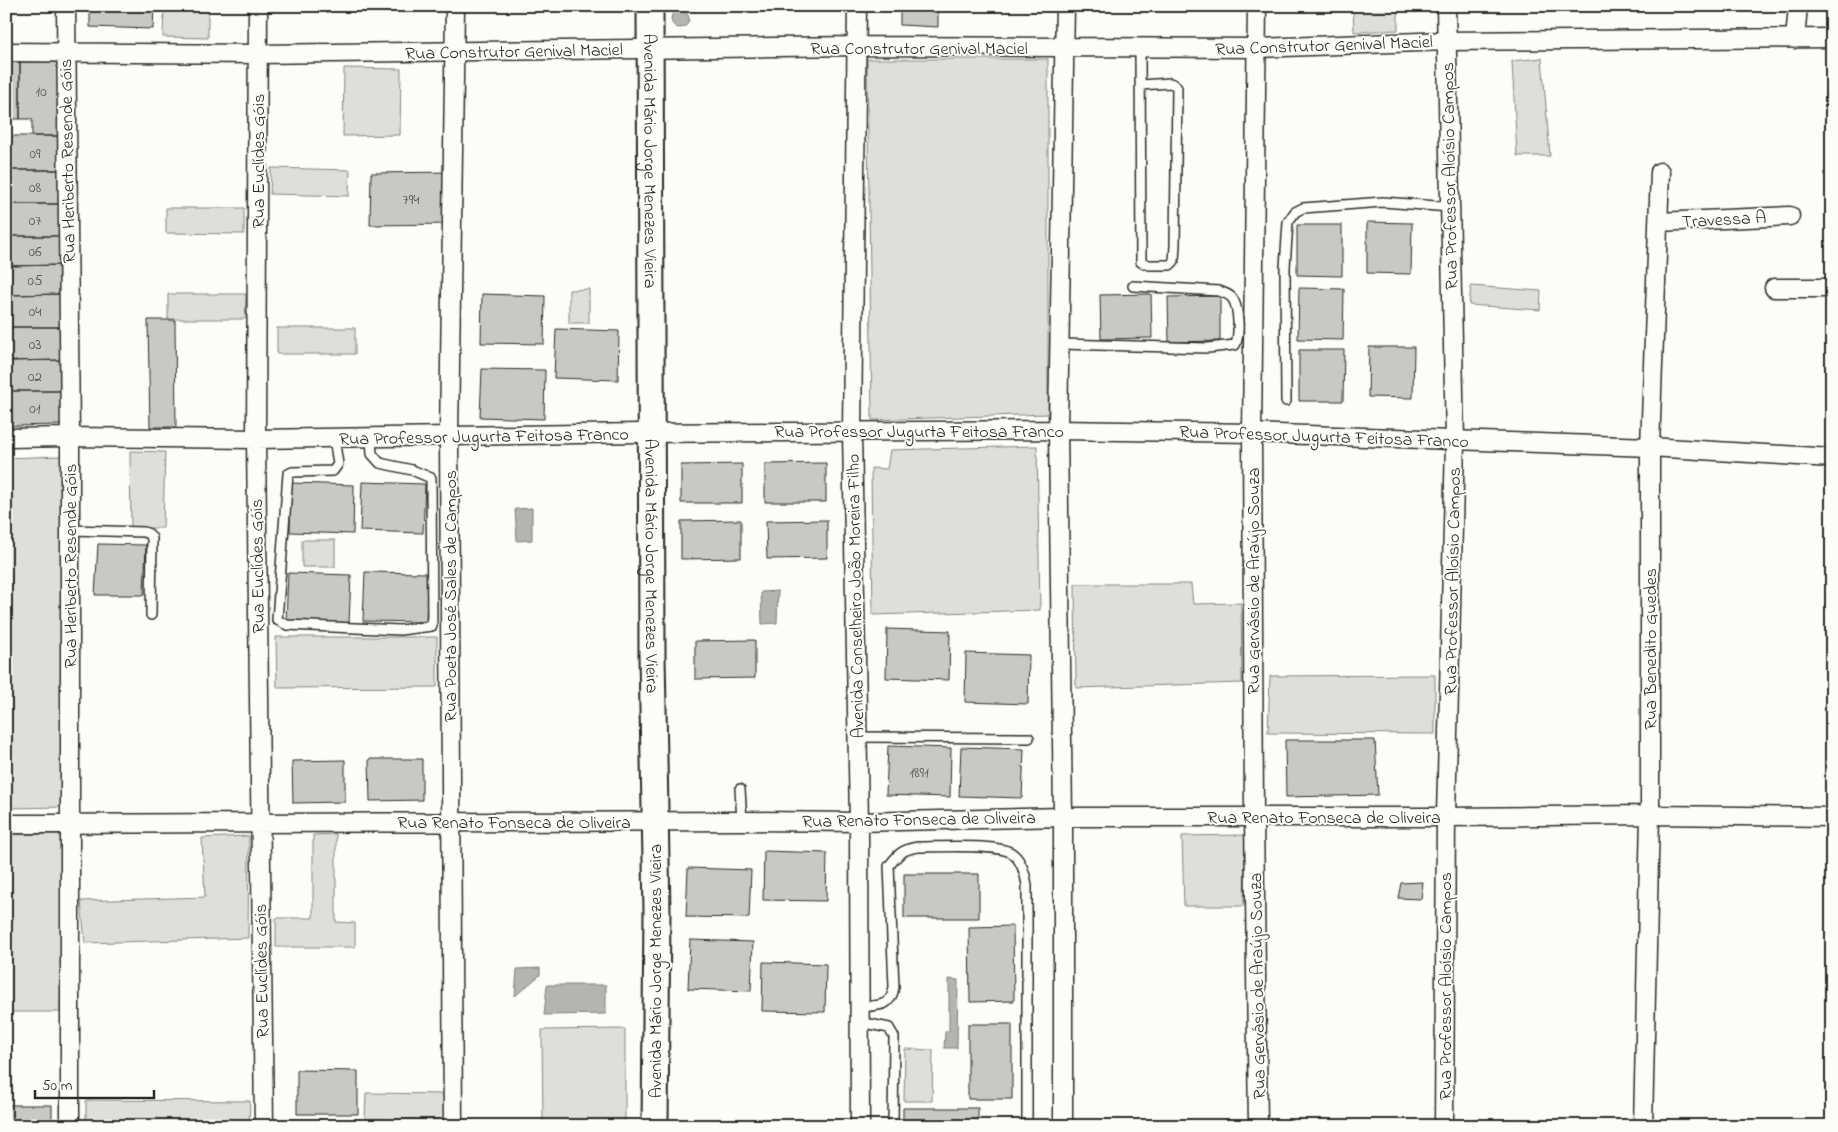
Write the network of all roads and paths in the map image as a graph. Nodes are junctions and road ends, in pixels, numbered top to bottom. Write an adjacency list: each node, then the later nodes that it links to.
1 (66, 6): 19 (street, Rua Heriberto Resende Góis)
2 (258, 6): 21 (street, Rua Euclídes Góis)
3 (455, 6): 20 (street, Rua Poeta José Sales de Campos)
4 (650, 6): 17 (street, Avenida Mário Jorge Menezes Vieira)
5 (857, 6): 13 (street, Avenida Conselheiro João Moreira Filho)
6 (1065, 6): 14 (street)
7 (1257, 6): 16 (street, Rua Gervásio de Araújo Souza)
8 (1446, 6): 12 (street, Rua Professor Aloísio Campos)
9 (1798, 6): 11 (street)
10 (1832, 38): 11 (street, Rua Construtor Genival Maciel)
11 (1794, 39): 12 (street, Rua Construtor Genival Maciel)
12 (1446, 41): 16 (street, Rua Construtor Genival Maciel); 24 (street, Rua Professor Aloísio Campos)
13 (858, 46): 14 (street, Rua Construtor Genival Maciel); 17 (street, Rua Construtor Genival Maciel); 33 (street, Avenida Conselheiro João Moreira Filho)
14 (1066, 48): 15 (street, Rua Construtor Genival Maciel); 30 (street)
15 (1140, 48): 16 (street, Rua Construtor Genival Maciel); 22 (lane)
16 (1258, 48): 34 (street, Rua Gervásio de Araújo Souza)
17 (650, 50): 20 (street, Rua Construtor Genival Maciel); 35 (street, Avenida Mário Jorge Menezes Vieira)
18 (6, 52): 19 (street, Rua Construtor Genival Maciel)
19 (66, 52): 21 (street, Rua Construtor Genival Maciel); 36 (street, Rua Heriberto Resende Góis)
20 (455, 52): 21 (street, Rua Construtor Genival Maciel); 37 (street, Rua Poeta José Sales de Campos)
21 (259, 54): 41 (street, Rua Euclídes Góis)
22 (1141, 85): 22 (lane)
23 (1660, 172): 26 (street, Rua Benedito Guedes)
24 (1450, 207): 31 (lane); 42 (street, Rua Professor Aloísio Campos)
25 (1790, 216): 26 (street, Travessa A)
26 (1658, 222): 43 (street, Rua Benedito Guedes)
27 (1133, 286): 30 (lane)
28 (1774, 288): 29 (street)
29 (1832, 288)
30 (1060, 344): 32 (street)
31 (1286, 401)
32 (1058, 430): 33 (street, Rua Professor Jugurta Feitosa Franco); 34 (street, Rua Professor Jugurta Feitosa Franco); 52 (street)
33 (852, 431): 35 (street, Rua Professor Jugurta Feitosa Franco); 47 (street, Avenida Conselheiro João Moreira Filho)
34 (1252, 432): 42 (street, Rua Professor Jugurta Feitosa Franco); 53 (street, Rua Gervásio de Araújo Souza)
35 (650, 434): 37 (street, Rua Professor Jugurta Feitosa Franco); 57 (street, Avenida Mário Jorge Menezes Vieira)
36 (70, 437): 38 (street, Rua Professor Jugurta Feitosa Franco); 41 (street, Rua Professor Jugurta Feitosa Franco); 45 (street, Rua Heriberto Resende Góis)
37 (449, 437): 40 (street, Rua Professor Jugurta Feitosa Franco); 59 (street, Rua Poeta José Sales de Campos)
38 (6, 438)
39 (334, 438): 40 (street, Rua Professor Jugurta Feitosa Franco); 40 (lane); 41 (street, Rua Professor Jugurta Feitosa Franco)
40 (371, 438)
41 (256, 439): 56 (street, Rua Euclídes Góis)
42 (1455, 440): 43 (street, Rua Professor Jugurta Feitosa Franco); 54 (street, Rua Professor Aloísio Campos)
43 (1650, 447): 44 (street, Rua Professor Jugurta Feitosa Franco); 50 (street, Rua Benedito Guedes)
44 (1832, 458)
45 (70, 530): 46 (lane); 61 (street, Rua Heriberto Resende Góis)
46 (151, 615)
47 (857, 737): 48 (lane); 58 (street, Avenida Conselheiro João Moreira Filho)
48 (1029, 738)
49 (740, 789): 55 (lane)
50 (1650, 815): 51 (street, Rua Renato Fonseca de Oliveira); 54 (street, Rua Renato Fonseca de Oliveira); 74 (street, Rua Benedito Guedes)
51 (1832, 816): 62 (street)
52 (1062, 817): 53 (street, Rua Renato Fonseca de Oliveira); 58 (street, Rua Renato Fonseca de Oliveira); 71 (street)
53 (1254, 817): 54 (street, Rua Renato Fonseca de Oliveira); 72 (street, Rua Gervásio de Araújo Souza)
54 (1446, 817): 73 (street, Rua Professor Aloísio Campos)
55 (742, 821): 57 (street, Rua Renato Fonseca de Oliveira); 58 (street, Rua Renato Fonseca de Oliveira)
56 (259, 822): 59 (street, Rua Renato Fonseca de Oliveira); 61 (street, Rua Renato Fonseca de Oliveira); 65 (street, Rua Euclídes Góis)
57 (654, 822): 59 (street, Rua Renato Fonseca de Oliveira); 67 (street, Avenida Mário Jorge Menezes Vieira)
58 (859, 822): 63 (street, Avenida Conselheiro João Moreira Filho)
59 (452, 823): 66 (street, Rua Poeta José Sales de Campos)
60 (6, 824): 61 (street, Rua Renato Fonseca de Oliveira)
61 (69, 824): 64 (street, Rua Heriberto Resende Góis)
62 (1832, 826)
63 (860, 1015): 68 (street, Avenida Conselheiro João Moreira Filho); 69 (lane); 70 (lane)
64 (70, 1126)
65 (264, 1126)
66 (453, 1126)
67 (655, 1126)
68 (860, 1126)
69 (893, 1126)
70 (1027, 1126)
71 (1063, 1126)
72 (1258, 1126)
73 (1444, 1126)
74 (1643, 1126)

